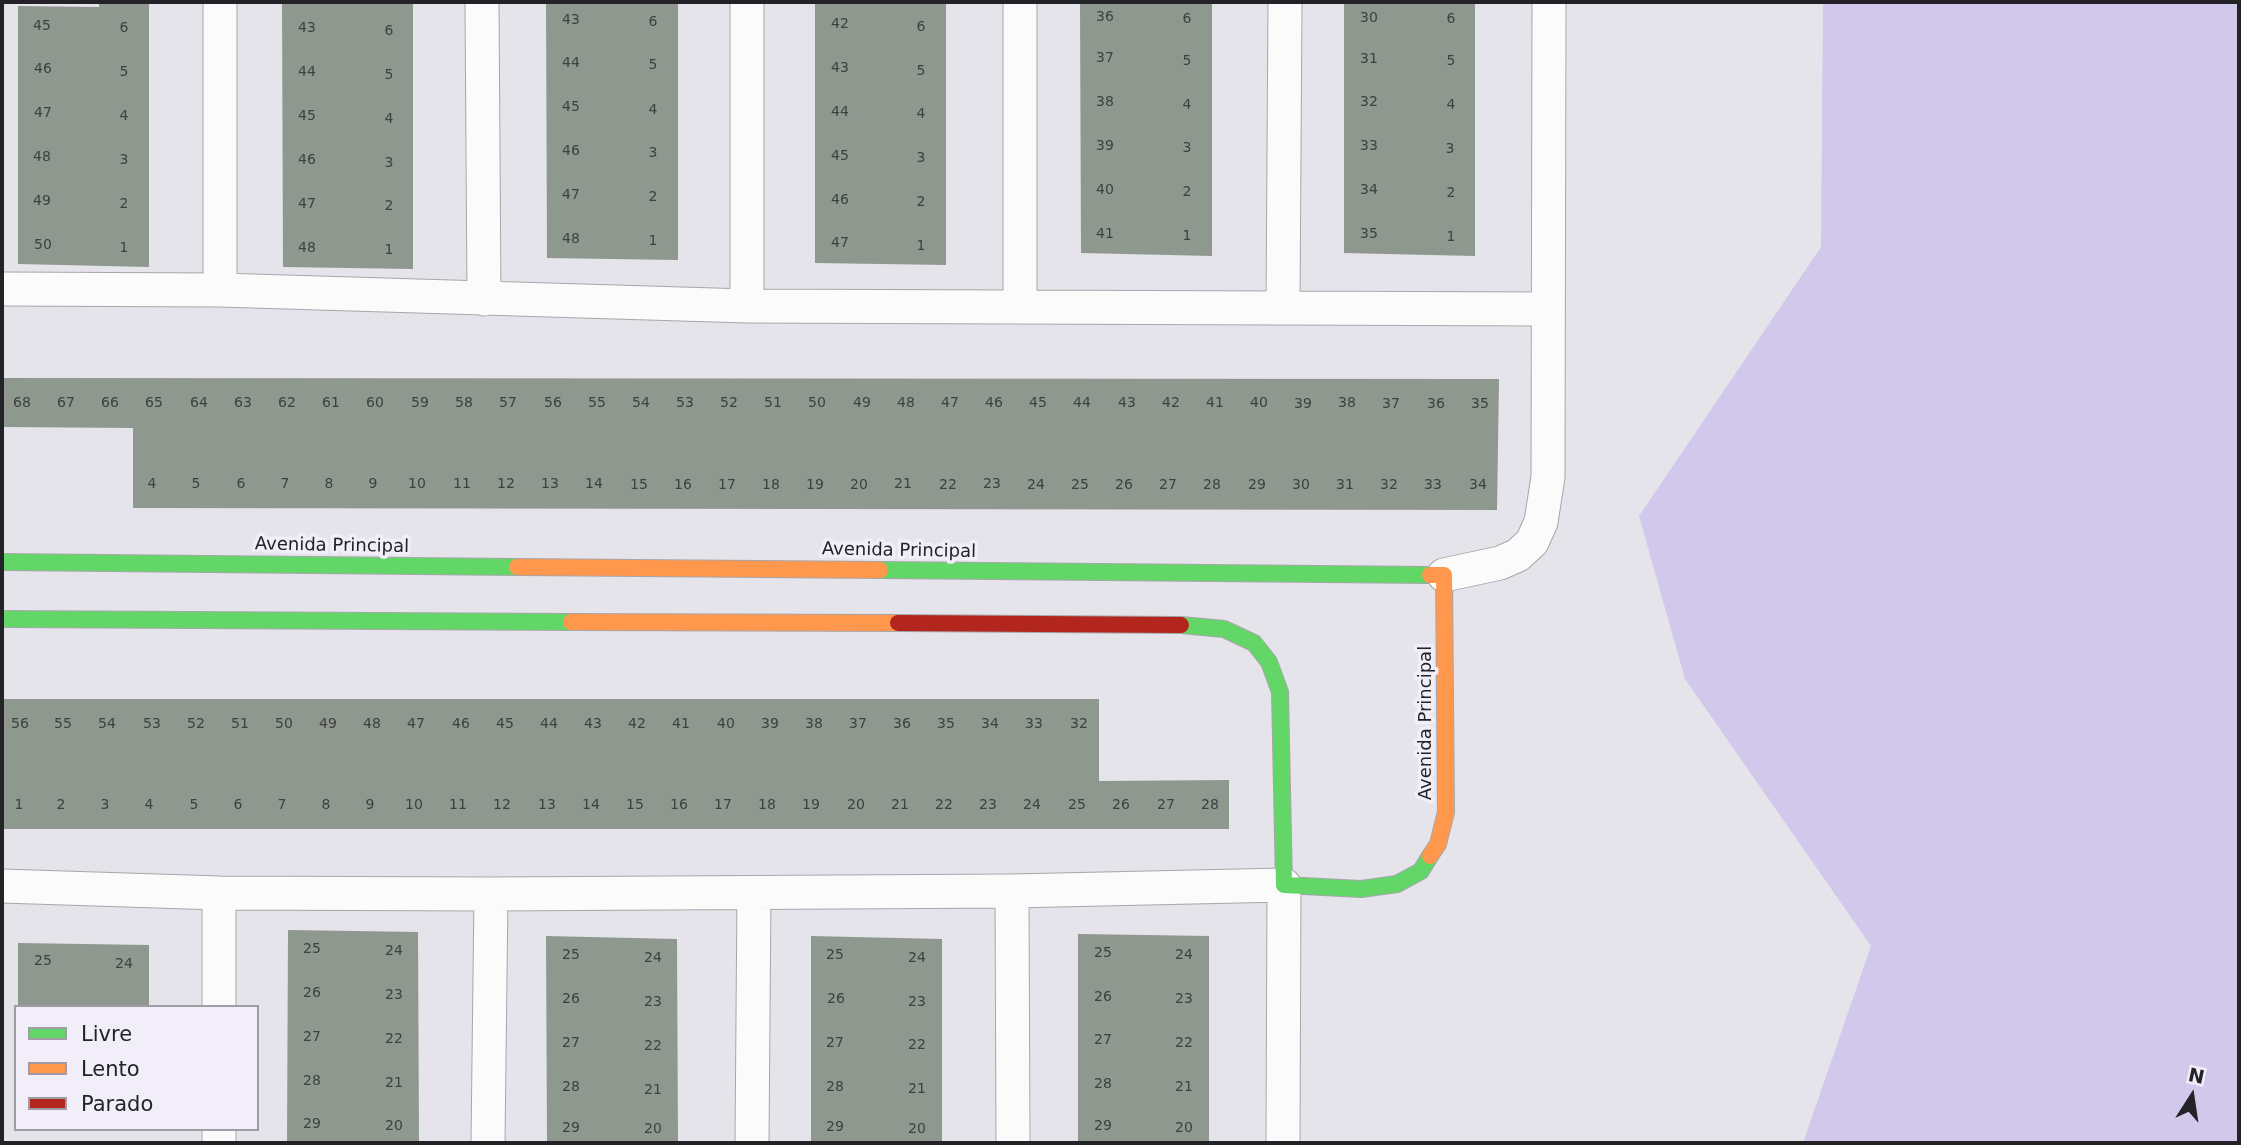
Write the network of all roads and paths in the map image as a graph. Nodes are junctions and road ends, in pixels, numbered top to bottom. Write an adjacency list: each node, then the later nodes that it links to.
1 (220, 2): 8 (street)
2 (482, 2): 9 (street)
3 (747, 2): 10 (street)
4 (1020, 2): 11 (street)
5 (1285, 2): 12 (street)
6 (1549, 2): 13 (street)
7 (2, 289): 8 (street)
8 (220, 290): 9 (street)
9 (484, 299): 10 (street)
10 (747, 306): 11 (street)
11 (1020, 307): 12 (street)
12 (1283, 307): 13 (street)
13 (1548, 309): 15 (street)
14 (2, 562): 15 (street, Avenida Principal)
15 (1444, 575): 17 (street, Avenida Principal)
16 (2, 619): 17 (street)
17 (1284, 885): 19 (street); 27 (street)
18 (2, 886): 20 (street)
19 (1012, 891): 21 (street); 26 (street)
20 (219, 892): 22 (street); 23 (street)
21 (754, 893): 22 (street); 25 (street)
22 (491, 894): 24 (street)
23 (219, 1005)
24 (488, 1143)
25 (752, 1143)
26 (1013, 1143)
27 (1283, 1143)

